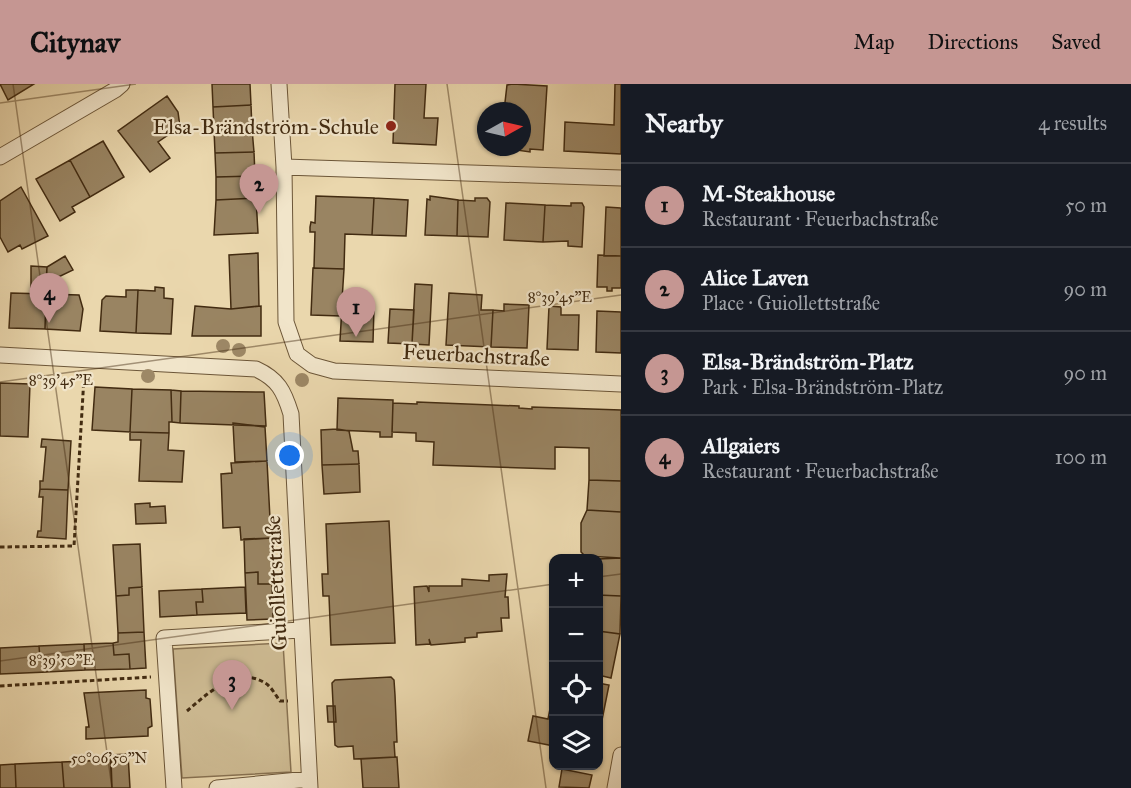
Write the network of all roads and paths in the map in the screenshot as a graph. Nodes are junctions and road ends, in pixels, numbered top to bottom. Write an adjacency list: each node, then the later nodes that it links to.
1 (122, 84): 3 (street)
2 (279, 84): 4 (street)
3 (0, 157)
4 (284, 167): 5 (street); 8 (street, Feuerbachstraße)
5 (621, 178)
6 (0, 355): 7 (street)
7 (85, 360): 9 (path); 10 (street, Guiollettstraße)
8 (621, 384)
9 (0, 547)
10 (301, 630): 11 (street); 13 (street, Guiollettstraße)
11 (166, 676): 12 (path); 14 (street)
12 (0, 686)
13 (305, 701): 14 (path); 16 (street, Guiollettstraße)
14 (169, 718): 17 (street)
15 (621, 755): 19 (street)
16 (310, 784): 18 (street)
17 (174, 788)
18 (217, 788)
19 (615, 788)

